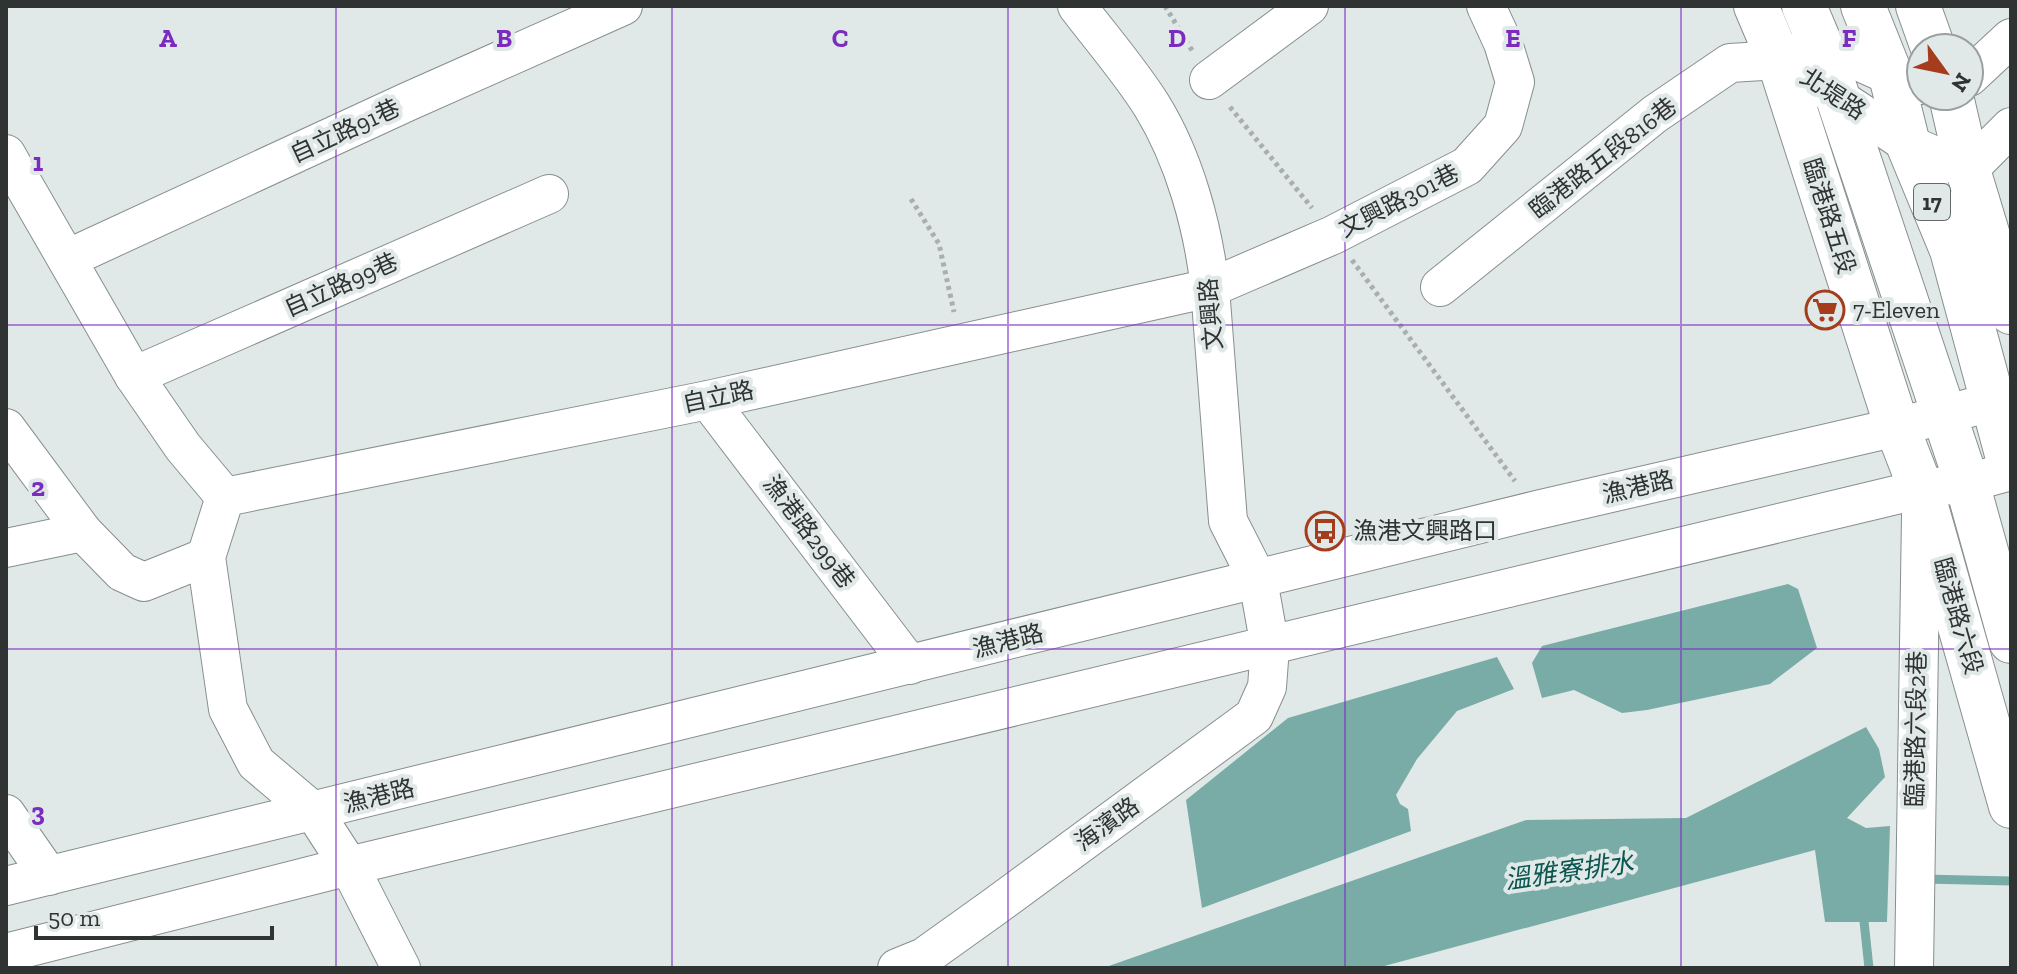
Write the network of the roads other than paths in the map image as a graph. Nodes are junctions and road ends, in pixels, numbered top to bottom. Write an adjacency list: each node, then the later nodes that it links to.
1 (623, 6): 24 (street, 自立路91巷)
2 (1077, 6): 26 (street, 文興路)
3 (1309, 6): 15 (street)
4 (1486, 6): 26 (street, 文興路301巷)
5 (1756, 6): 11 (main road, 臨港路五段)
6 (1863, 6): 13 (main road, 17)
7 (1918, 6): 9 (main road)
8 (1812, 25): 11 (street, 北堤路); 14 (street, 北堤路); 16 (main road, 臨港路五段 / 17)
9 (1927, 32)
10 (2011, 38): 12 (street)
11 (1779, 60): 16 (street, 北堤路); 25 (street, 臨港路五段816巷); 32 (main road, 臨港路五段)
12 (1985, 62)
13 (1905, 78)
14 (1905, 79)
15 (1209, 80)
16 (1838, 97): 20 (street, 北堤路); 31 (main road, 臨港路五段 / 17)
17 (1907, 112): 20 (main road, 17)
18 (1955, 112): 22 (main road, 17)
19 (2011, 127): 22 (street)
20 (1908, 144): 22 (street, 北堤路); 29 (main road, 17)
21 (6, 154): 24 (street)
22 (1968, 170): 27 (main road, 17)
23 (549, 194): 28 (street, 自立路99巷)
24 (67, 259): 28 (street)
25 (1440, 287)
26 (1210, 288): 30 (street, 自立路); 41 (street, 文興路)
27 (2011, 312)
28 (134, 376): 37 (street)
29 (2001, 399): 31 (street, 漁港路); 34 (main road, 17)
30 (708, 400): 37 (street, 自立路); 44 (street, 漁港路299巷)
31 (1944, 414): 32 (street, 漁港路); 35 (main road, 臨港路六段 / 17)
32 (1897, 427): 36 (main road, 臨港路六段); 41 (street, 漁港路)
33 (6, 428): 38 (street)
34 (2011, 470): 35 (street)
35 (1967, 483): 36 (street); 42 (main road, 臨港路六段 / 17)
36 (1921, 489): 43 (street); 45 (main road, 臨港路六段); 54 (street, 臨港路六段2巷)
37 (225, 497): 40 (street)
38 (83, 532): 39 (street); 40 (street)
39 (6, 548)
40 (206, 557): 46 (street)
41 (1258, 580): 43 (street, 文興路); 44 (street, 漁港路)
42 (2011, 641)
43 (1270, 647): 48 (street); 53 (street, 海濱路)
44 (910, 665): 46 (street, 漁港路)
45 (2011, 806)
46 (314, 812): 48 (street); 49 (street, 漁港路)
47 (6, 814): 49 (street)
48 (349, 866): 51 (street); 52 (street)
49 (49, 876): 50 (street, 漁港路)
50 (6, 886)
51 (6, 953)
52 (401, 968)
53 (897, 968)
54 (1914, 968)

